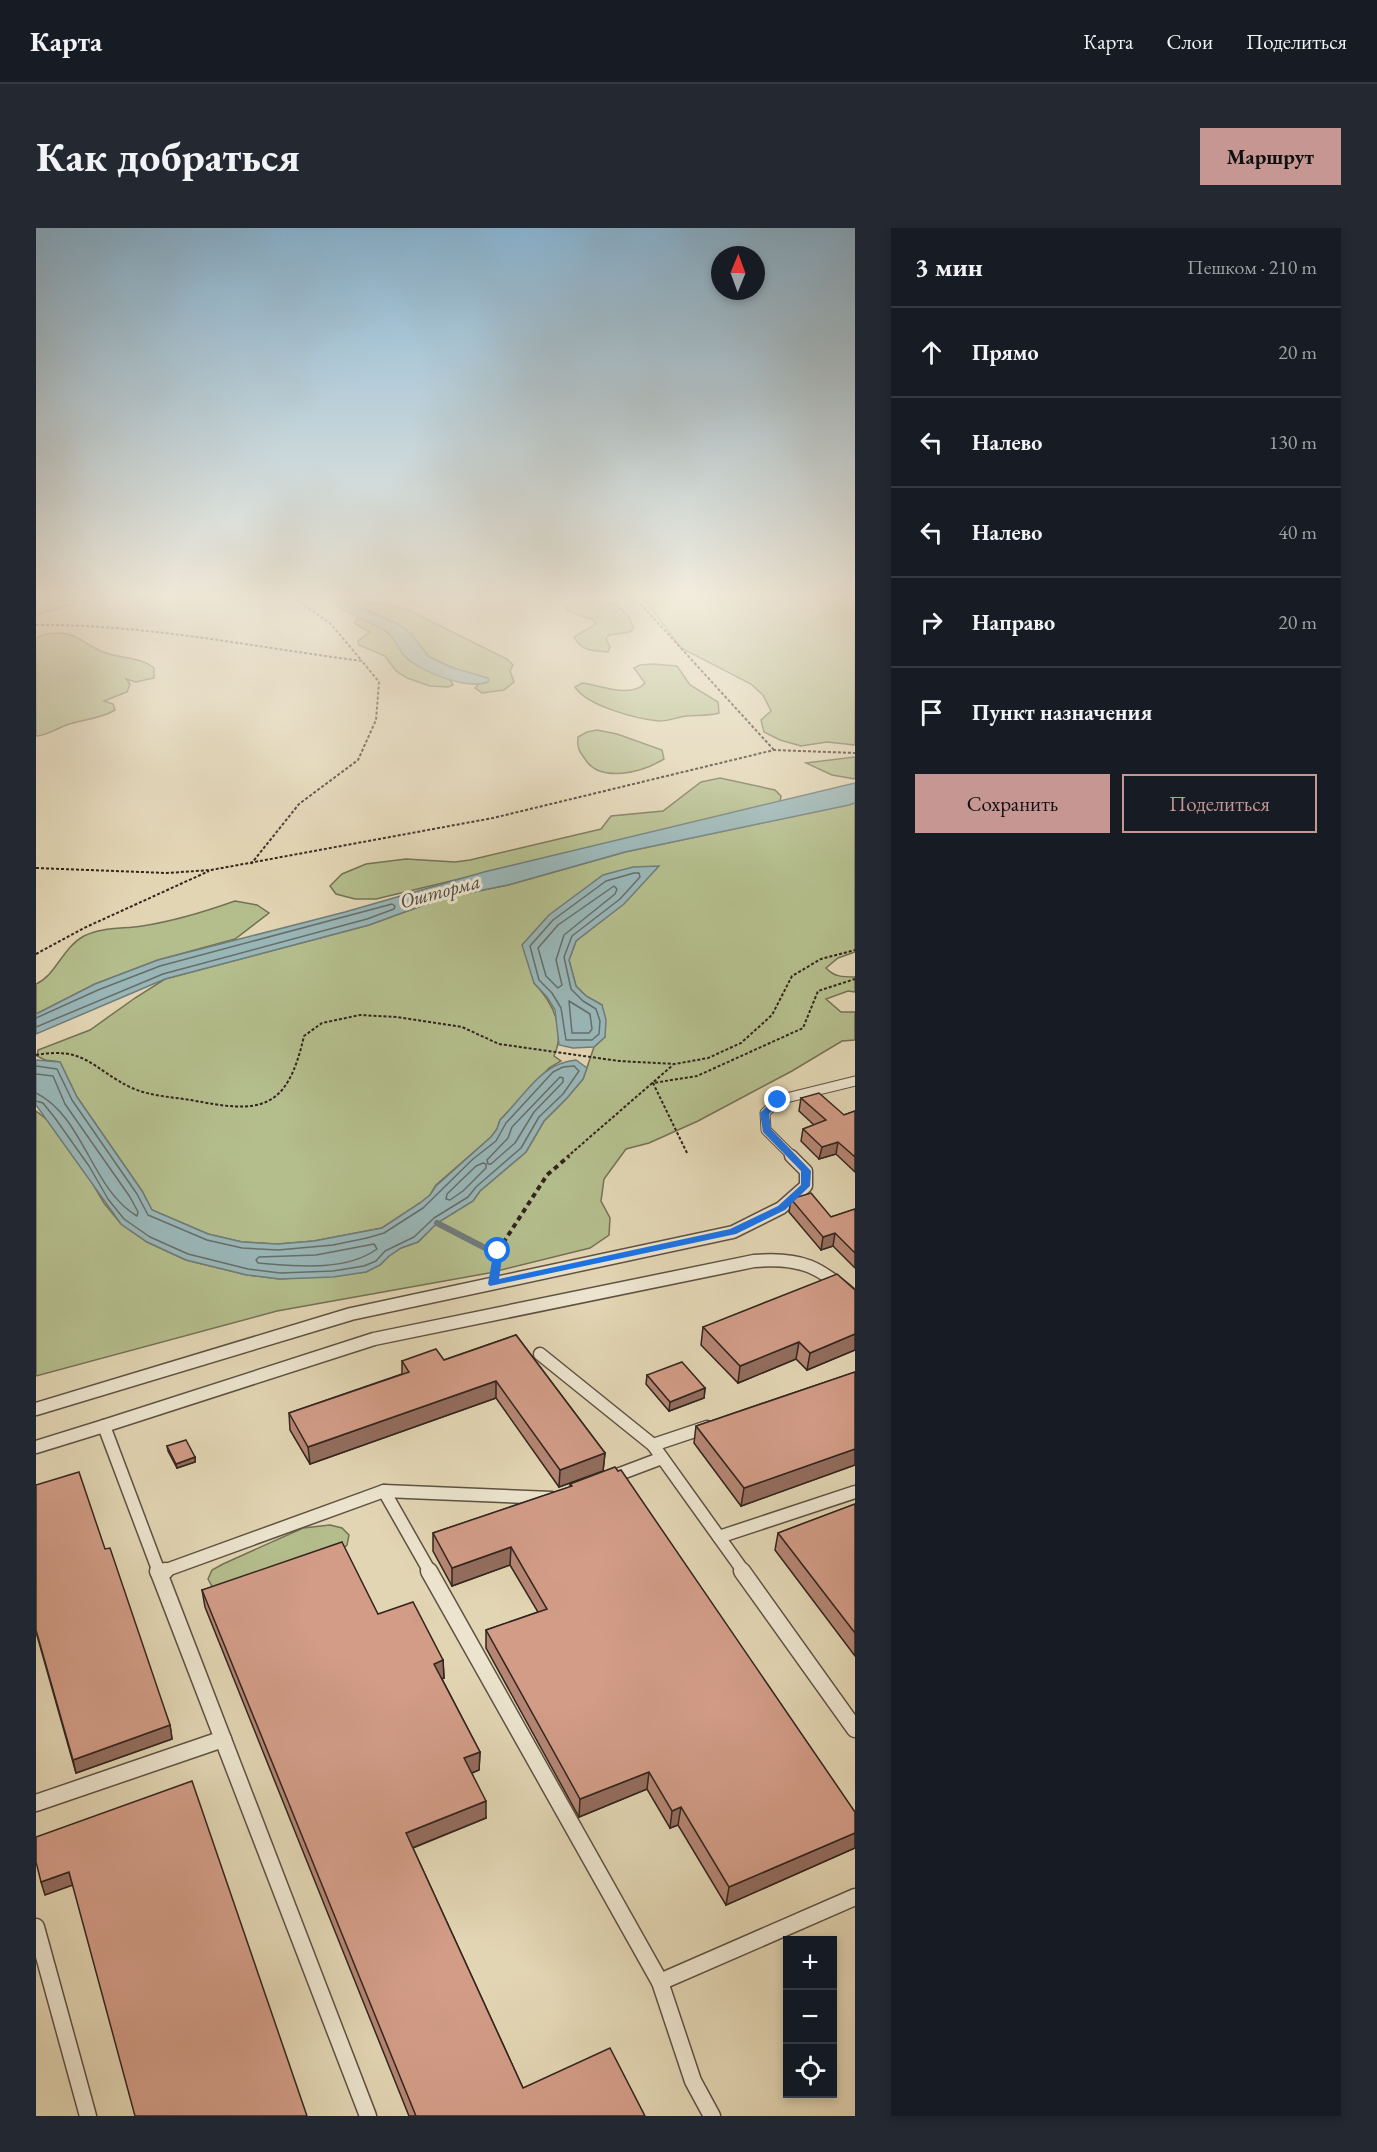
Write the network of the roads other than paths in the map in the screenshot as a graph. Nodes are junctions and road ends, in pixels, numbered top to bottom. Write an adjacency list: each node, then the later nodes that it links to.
1 (855, 1081): 4 (lane)
2 (855, 1298): 6 (lane)
3 (540, 1354): 7 (lane)
4 (36, 1409)
5 (720, 1422): 7 (lane)
6 (104, 1426): 8 (lane); 15 (lane)
7 (653, 1445): 9 (lane)
8 (36, 1447)
9 (663, 1458): 10 (lane); 14 (lane)
10 (597, 1482)
11 (384, 1491): 13 (lane); 15 (lane); 21 (lane)
12 (855, 1492): 14 (lane)
13 (565, 1494)
14 (718, 1537): 16 (lane)
15 (159, 1573): 17 (lane)
16 (855, 1729)
17 (223, 1739): 18 (lane); 23 (lane)
18 (36, 1803)
19 (855, 1898): 21 (lane)
20 (36, 1927): 22 (lane)
21 (660, 1982): 24 (lane)
22 (88, 2116)
23 (368, 2116)
24 (712, 2116)

